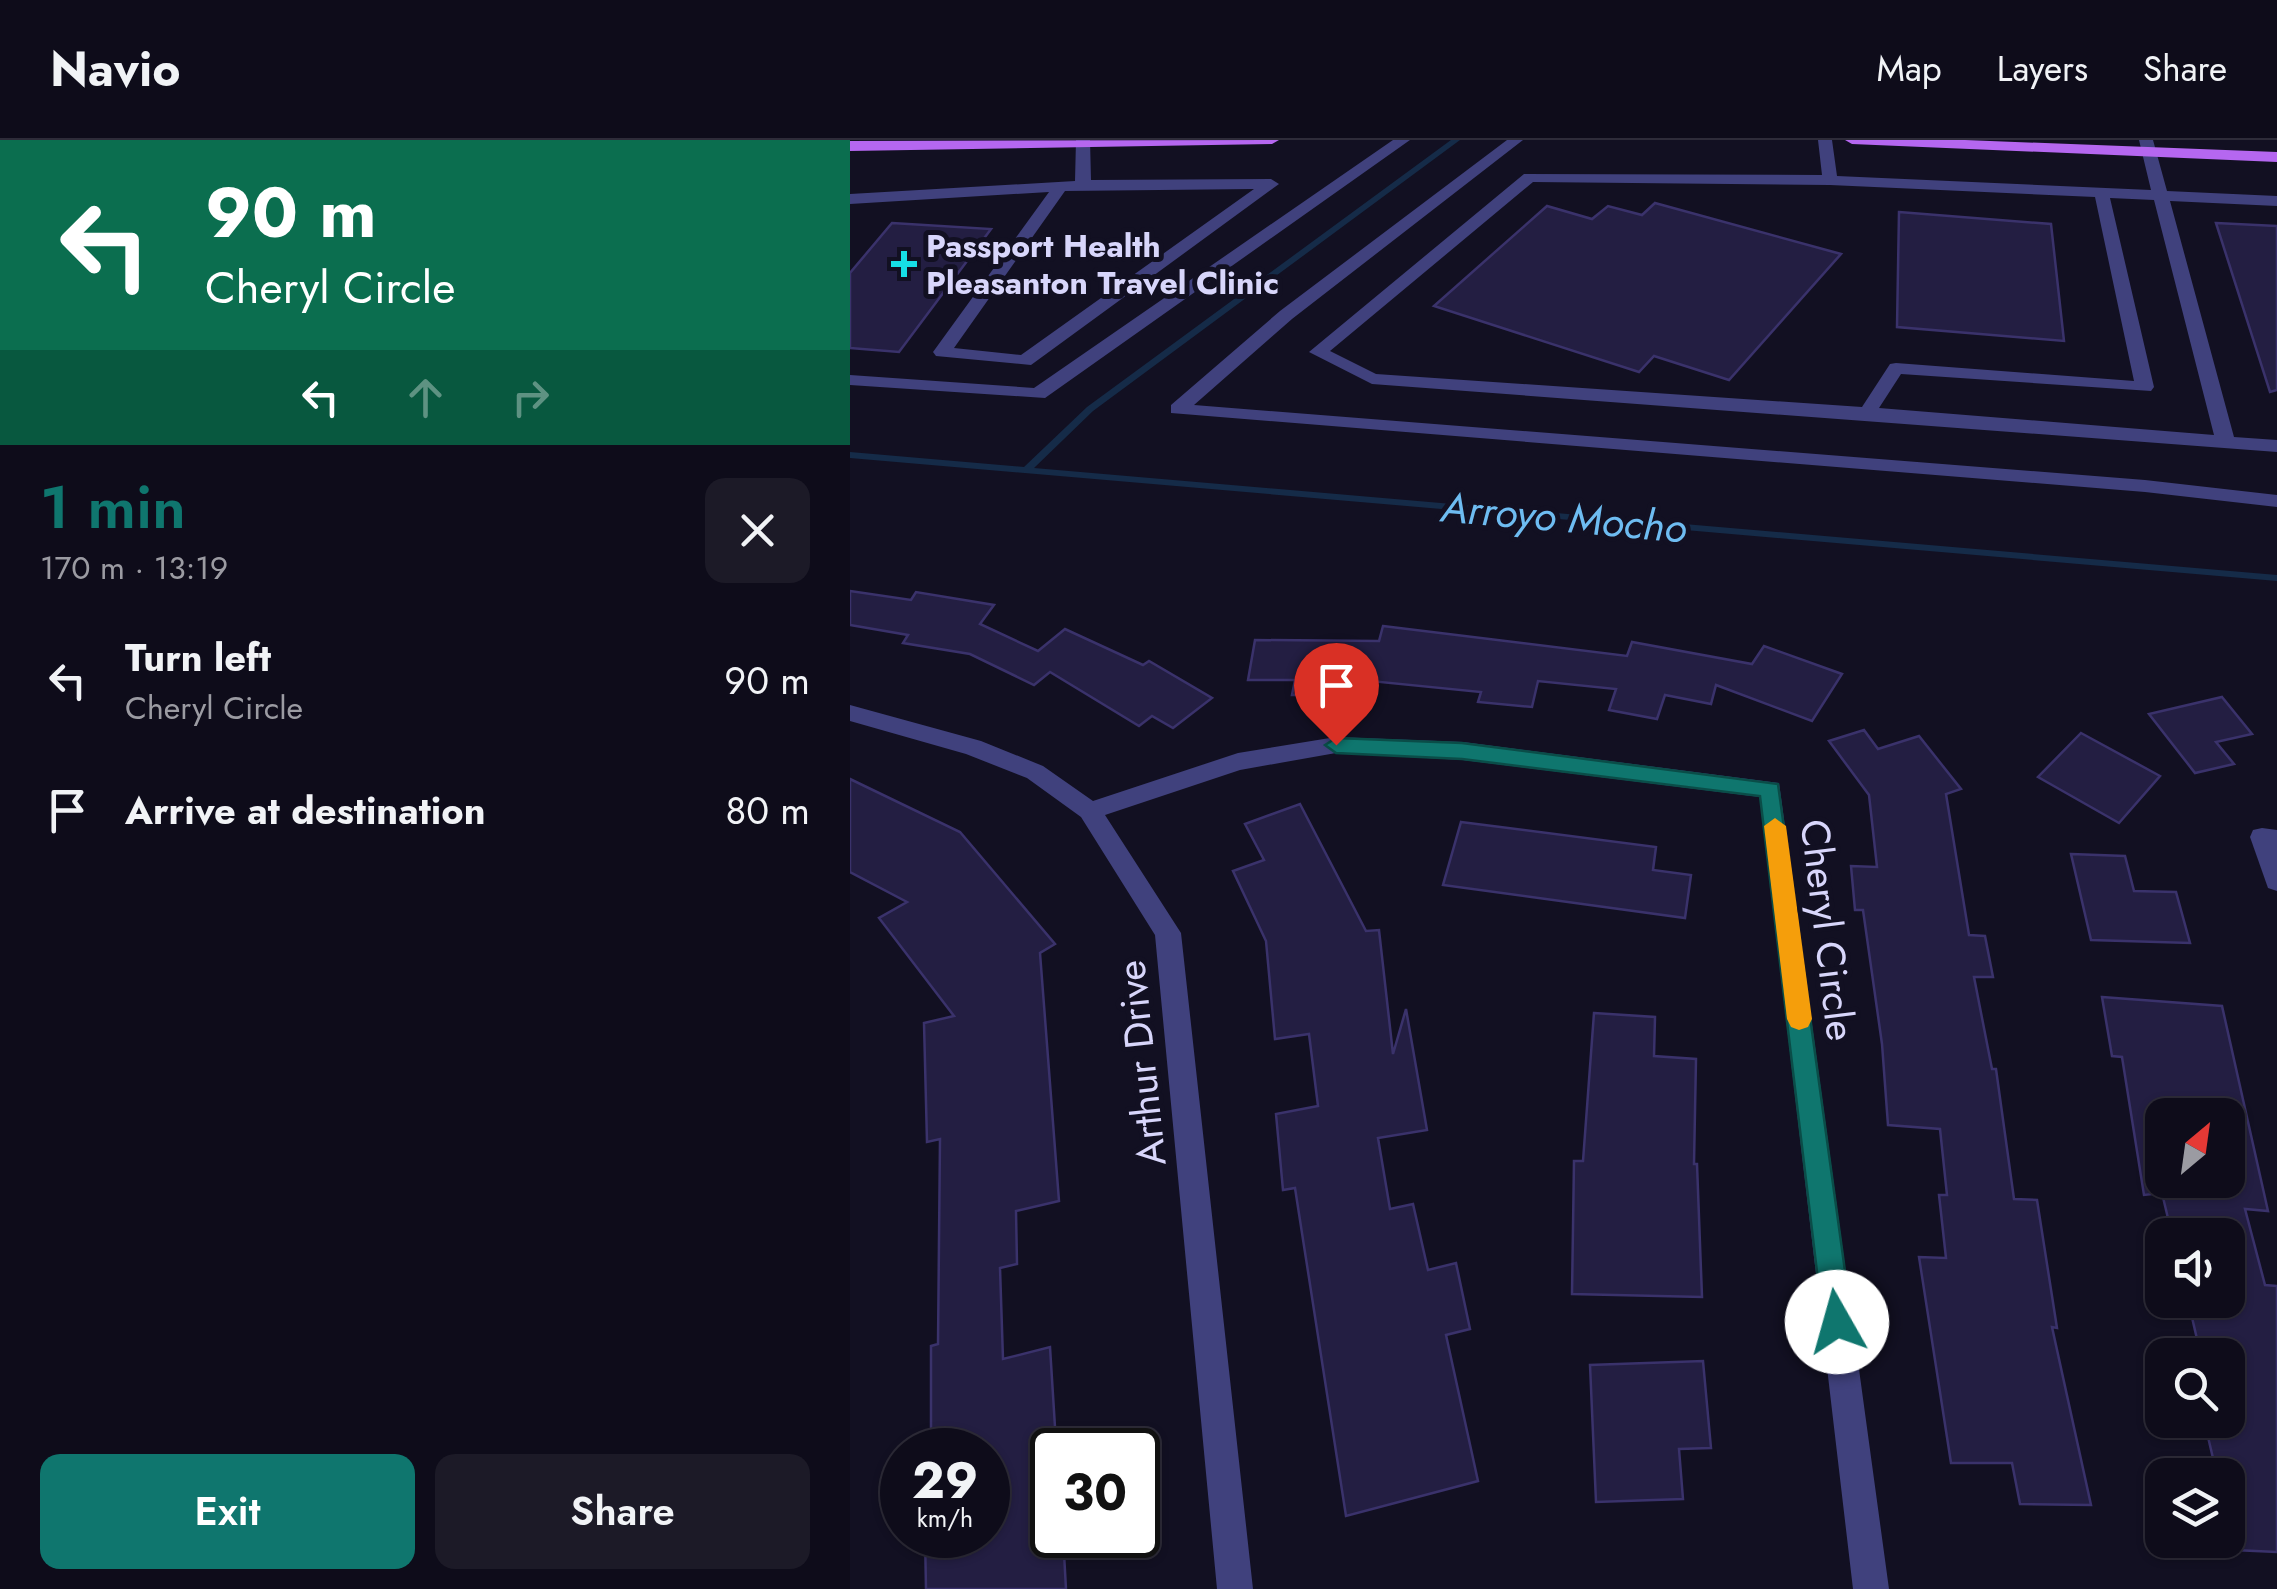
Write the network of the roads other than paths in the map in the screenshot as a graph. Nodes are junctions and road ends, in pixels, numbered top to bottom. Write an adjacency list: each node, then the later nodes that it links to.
1 (1083, 140): 2 (main road); 8 (main road); 11 (street)
2 (1272, 140)
3 (1403, 140): 18 (street)
4 (1516, 140): 22 (street)
5 (1825, 140): 10 (street)
6 (1852, 140): 7 (main road)
7 (2148, 145): 9 (main road); 14 (street)
8 (850, 146)
9 (2277, 157)
10 (1830, 180): 13 (street); 19 (street)
11 (1083, 186): 12 (street); 12 (street)
12 (1060, 187): 15 (street)
13 (2101, 191): 14 (street); 19 (street)
14 (2161, 193): 16 (street); 20 (street)
15 (856, 198): 17 (street)
16 (2277, 200)
17 (850, 212)
18 (850, 380)
19 (1867, 412): 20 (street)
20 (2225, 439): 21 (street)
21 (2277, 446)
22 (2277, 501)
23 (850, 712): 24 (street, Arthur Drive)
24 (1090, 811): 27 (street, Arthur Drive); 28 (street, Cheryl Circle)
25 (2277, 840): 26 (street)
26 (2277, 881)
27 (1235, 1589)
28 (1871, 1589)

